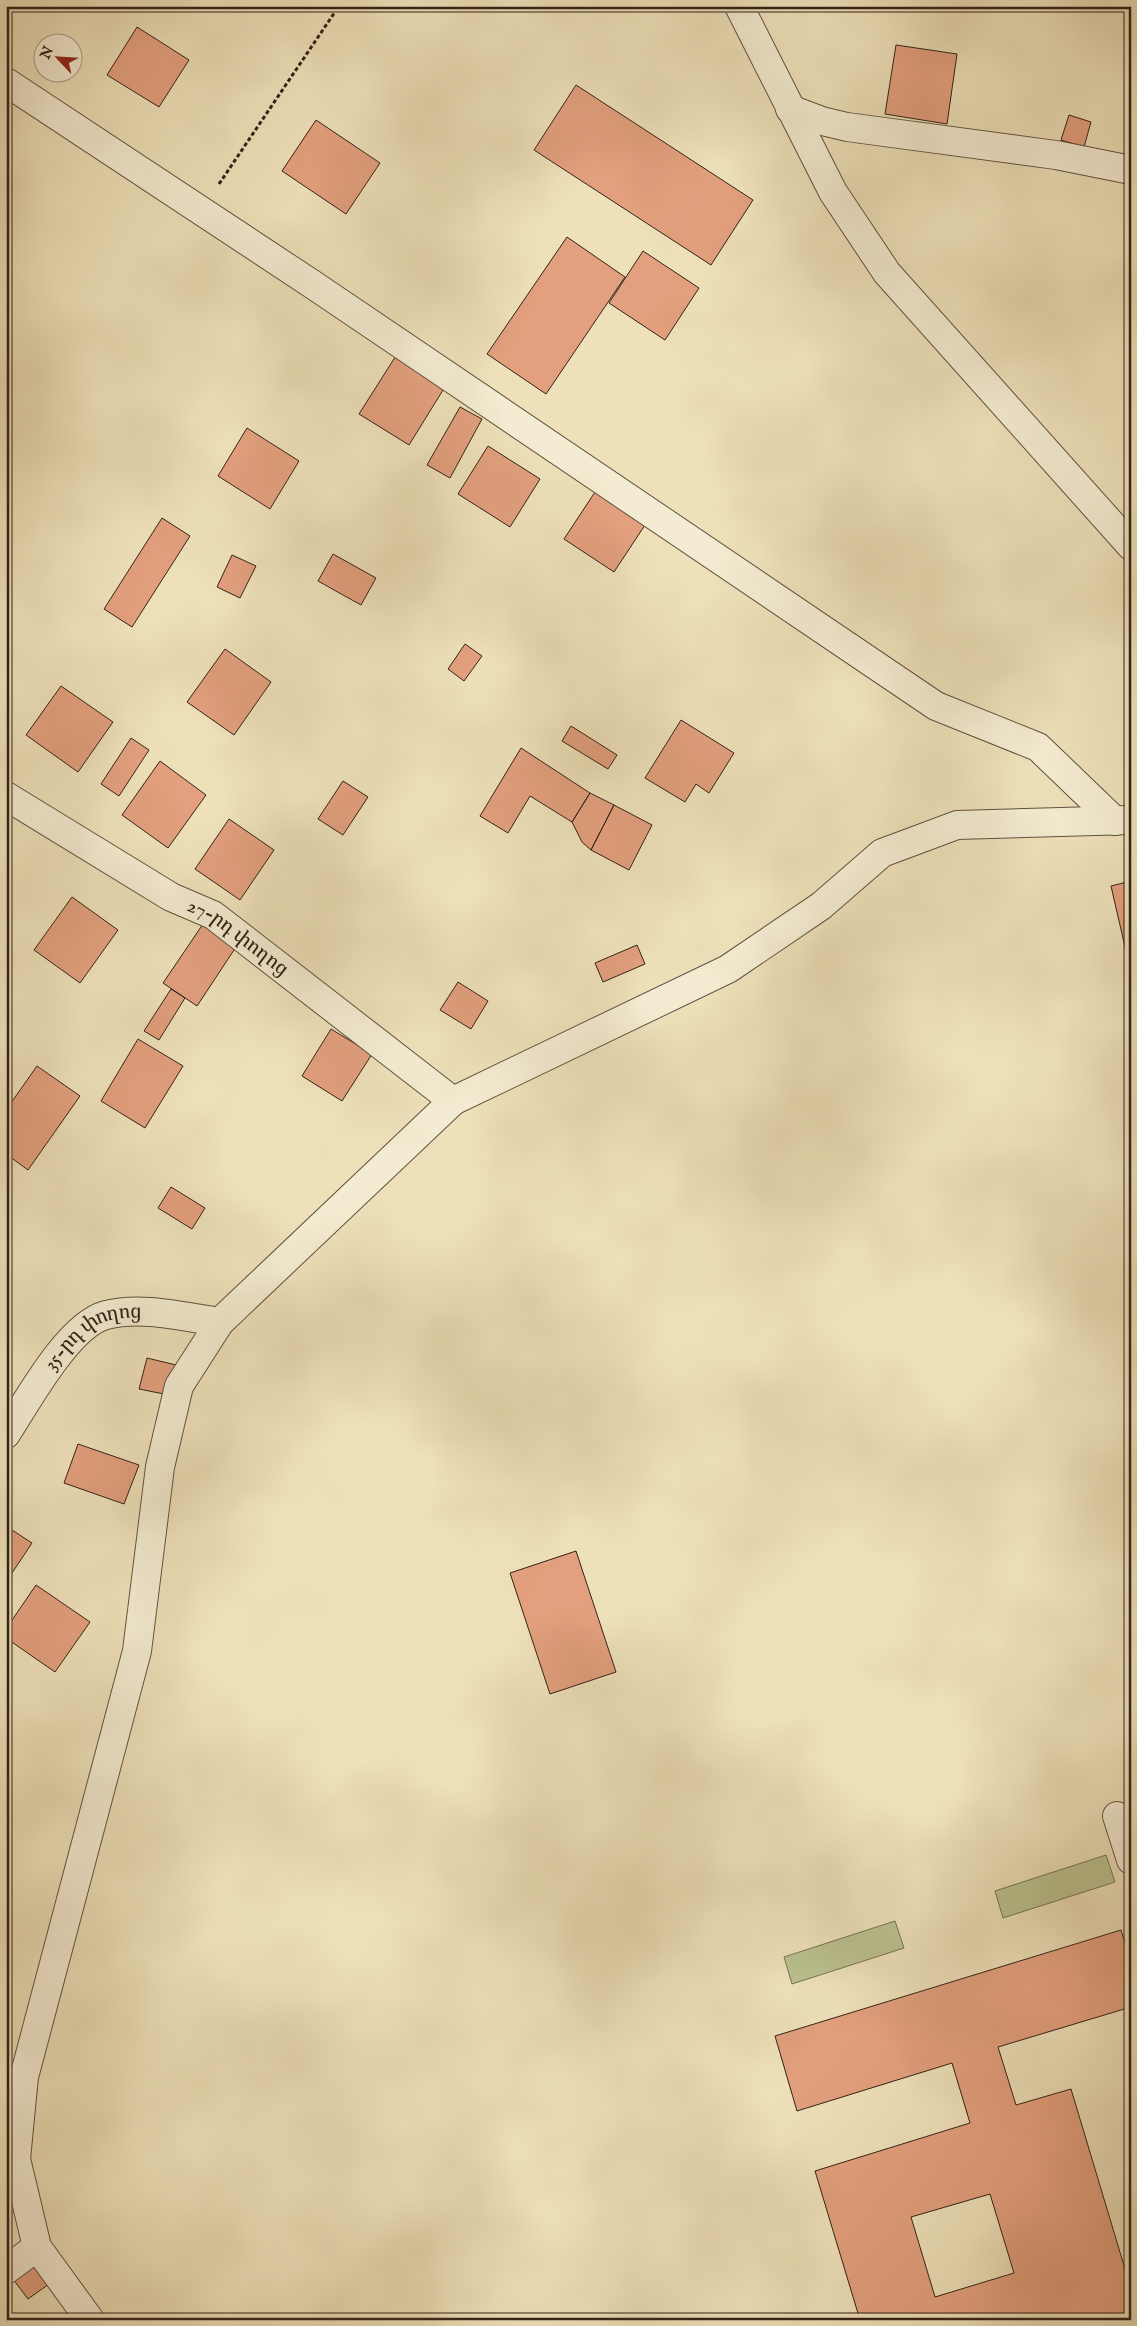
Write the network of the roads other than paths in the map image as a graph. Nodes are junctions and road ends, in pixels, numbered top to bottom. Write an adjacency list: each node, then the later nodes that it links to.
1 (739, 6): 3 (street)
2 (6, 82): 7 (street)
3 (790, 109): 4 (street); 5 (street)
4 (1131, 170)
5 (1131, 546)
6 (6, 796): 8 (street, 27-րդ փողոց)
7 (1123, 820): 8 (street)
8 (453, 1102): 9 (street)
9 (220, 1322): 10 (street, 35-րդ փողոց); 13 (street)
10 (6, 1434)
11 (1117, 1816): 12 (street)
12 (1131, 1860)
13 (37, 2247): 14 (street); 15 (street)
14 (6, 2270)
15 (90, 2320)

